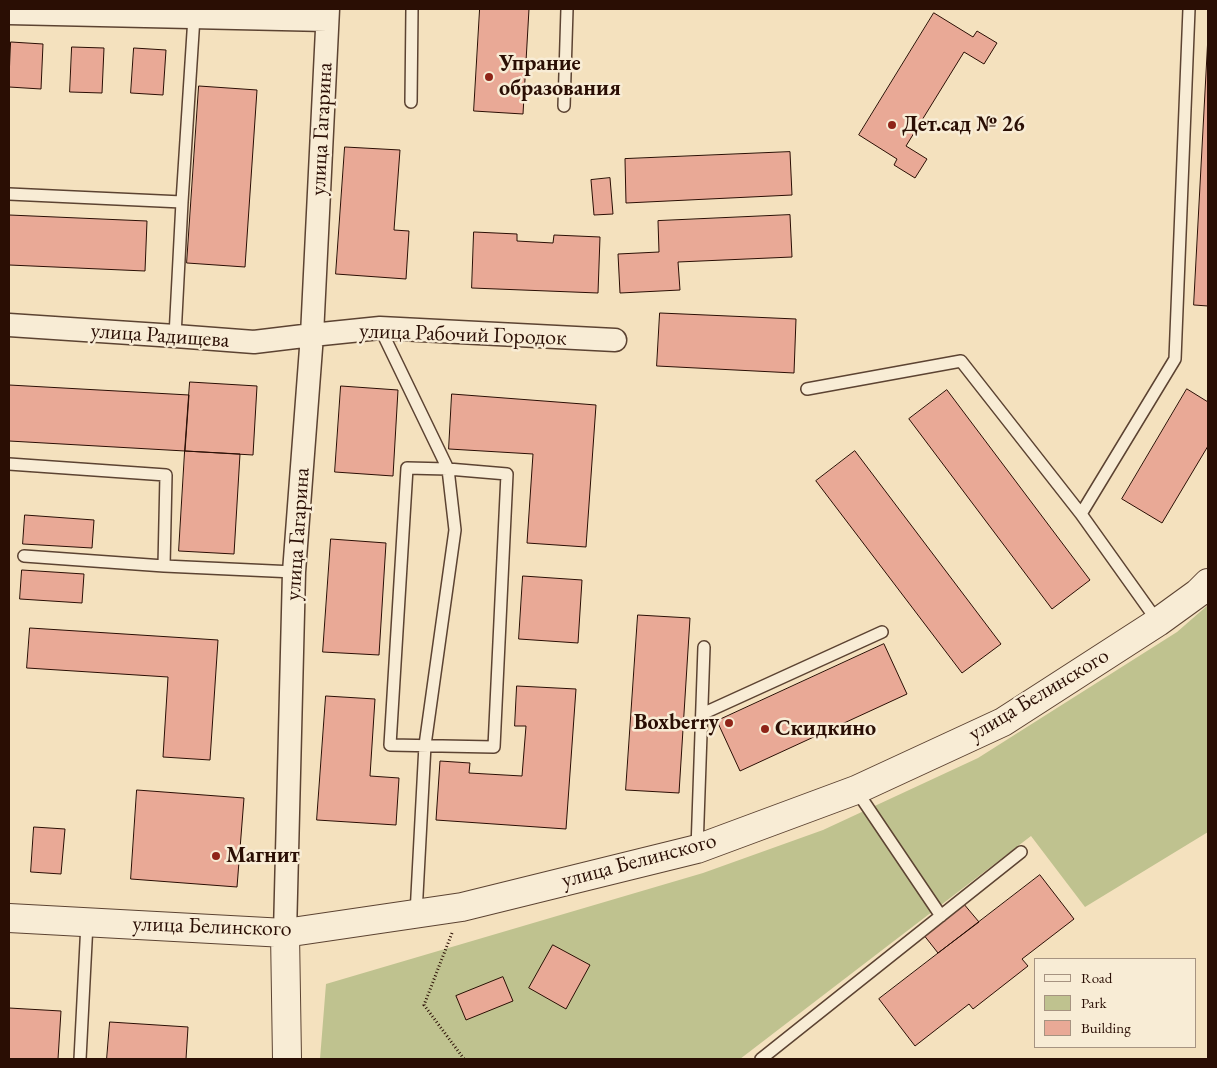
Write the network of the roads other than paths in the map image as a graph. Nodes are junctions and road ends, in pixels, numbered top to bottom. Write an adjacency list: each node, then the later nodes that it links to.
1 (412, 9): 7 (lane)
2 (567, 9): 8 (lane)
3 (1189, 9): 19 (lane)
4 (9, 13): 6 (street)
5 (328, 14): 6 (street); 13 (street, улица Гагарина)
6 (194, 17): 10 (lane)
7 (411, 102)
8 (564, 106)
9 (9, 194): 10 (lane)
10 (182, 202): 14 (lane)
11 (9, 325): 14 (street, улица Радищева)
12 (380, 328): 13 (street, улица Рабочий Городок); 15 (street, улица Рабочий Городок); 18 (lane)
13 (312, 335): 14 (street, улица Радищева); 22 (street, улица Гагарина)
14 (175, 336)
15 (615, 340)
16 (808, 388): 19 (lane)
17 (9, 464): 21 (lane)
18 (448, 469): 28 (lane); 28 (lane); 28 (lane)
19 (1081, 514): 24 (lane)
20 (24, 556): 21 (lane)
21 (164, 566): 22 (lane)
22 (294, 572): 36 (street, улица Гагарина)
23 (1208, 583): 24 (street, улица Белинского)
24 (1158, 622): 29 (street, улица Белинского)
25 (882, 632): 27 (lane)
26 (704, 647): 27 (lane)
27 (702, 714): 30 (lane)
28 (425, 745): 32 (lane)
29 (856, 790): 30 (street, улица Белинского); 33 (lane)
30 (697, 849): 32 (street, улица Белинского)
31 (1022, 852): 33 (lane)
32 (416, 914): 36 (street, улица Белинского)
33 (941, 916): 39 (lane)
34 (9, 918): 35 (street, улица Белинского)
35 (87, 923): 36 (street, улица Белинского); 37 (lane)
36 (285, 932): 38 (street, улица Гагарина)
37 (80, 1059)
38 (288, 1059)
39 (761, 1059)

